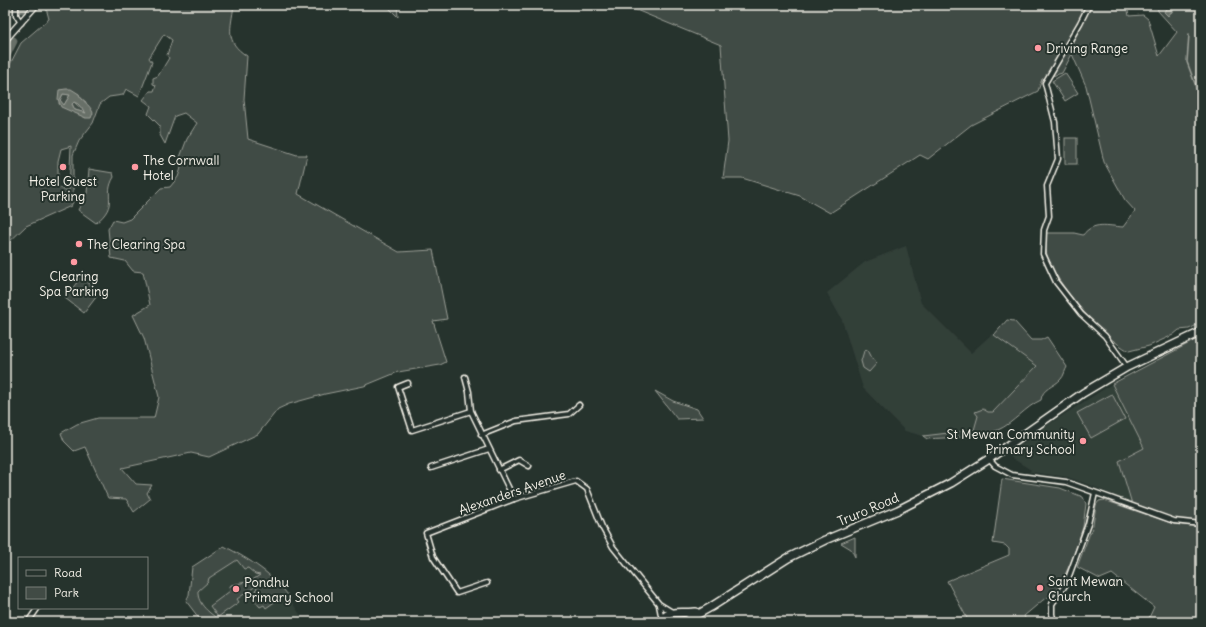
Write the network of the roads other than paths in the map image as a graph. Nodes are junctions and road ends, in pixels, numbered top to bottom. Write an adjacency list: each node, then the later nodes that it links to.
1 (16, 5): 4 (street)
2 (36, 5): 4 (main road)
3 (1089, 5): 7 (street)
4 (21, 23): 5 (main road)
5 (5, 40)
6 (1201, 332): 7 (highway, Truro Road)
7 (1127, 367): 14 (highway, Truro Road)
8 (465, 377): 11 (street)
9 (408, 384): 11 (street)
10 (579, 405): 12 (street)
11 (471, 411): 12 (street)
12 (481, 434): 13 (street)
13 (489, 449): 16 (street); 17 (street)
14 (989, 459): 18 (street); 24 (highway, Truro Road)
15 (529, 466): 17 (street)
16 (431, 468)
17 (499, 470): 19 (street)
18 (1095, 493): 20 (street); 29 (street)
19 (514, 499): 21 (street, Alexanders Avenue); 22 (street, Alexanders Avenue)
20 (1201, 524)
21 (487, 582)
22 (659, 604): 25 (street, Alexanders Avenue); 26 (street, Alexanders Avenue)
23 (37, 609): 27 (street)
24 (700, 612): 25 (highway, Truro Road); 28 (highway, Truro Road)
25 (674, 613): 26 (highway); 28 (highway)
26 (662, 621)
27 (28, 622)
28 (682, 622)
29 (1054, 622)

